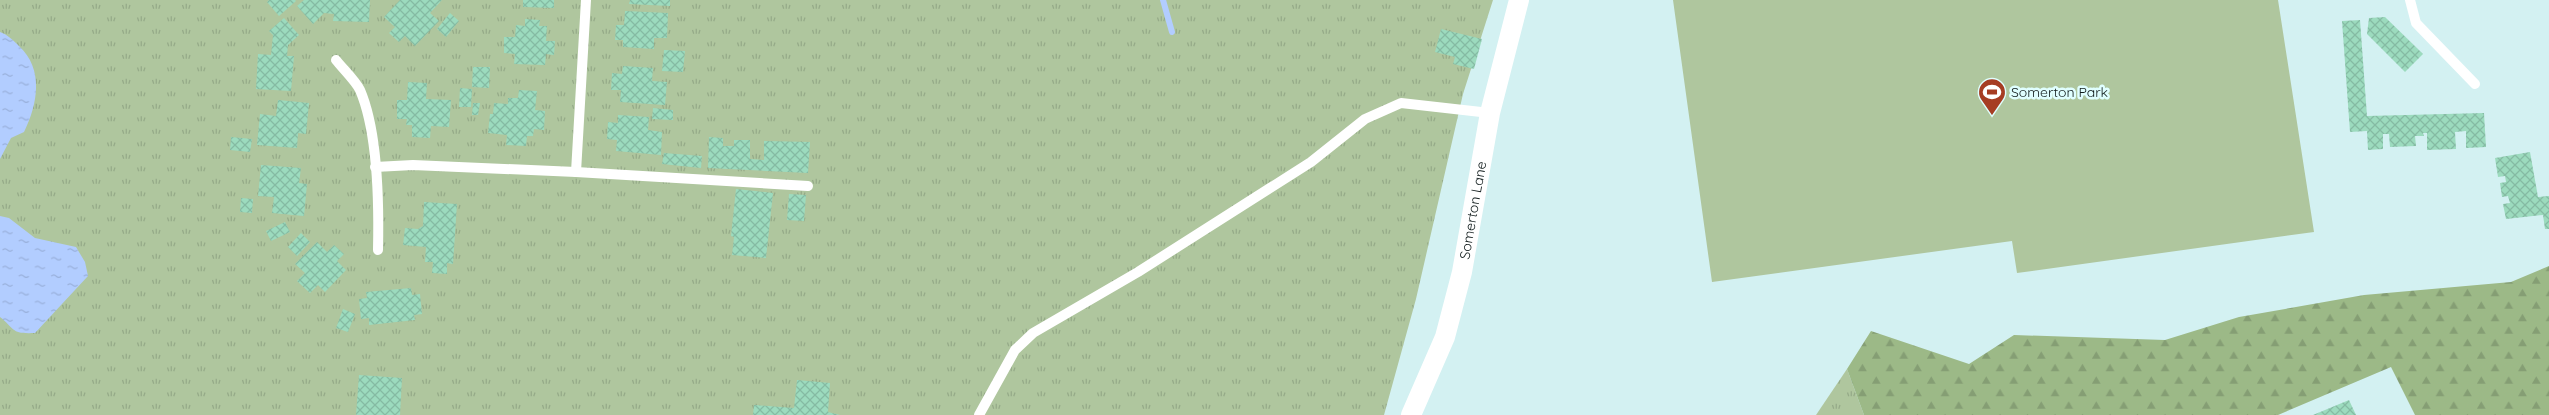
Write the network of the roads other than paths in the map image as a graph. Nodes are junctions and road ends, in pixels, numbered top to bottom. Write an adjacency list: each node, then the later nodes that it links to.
1 (586, 0): 8 (lane)
2 (1520, 0): 6 (street, Somerton Lane)
3 (2410, 0): 5 (lane)
4 (336, 60): 7 (lane)
5 (2474, 84)
6 (1490, 113): 11 (lane); 12 (street, Somerton Lane)
7 (375, 166): 8 (lane); 10 (lane)
8 (576, 172): 9 (lane)
9 (808, 186)
10 (378, 250)
11 (979, 415)
12 (1411, 415)

